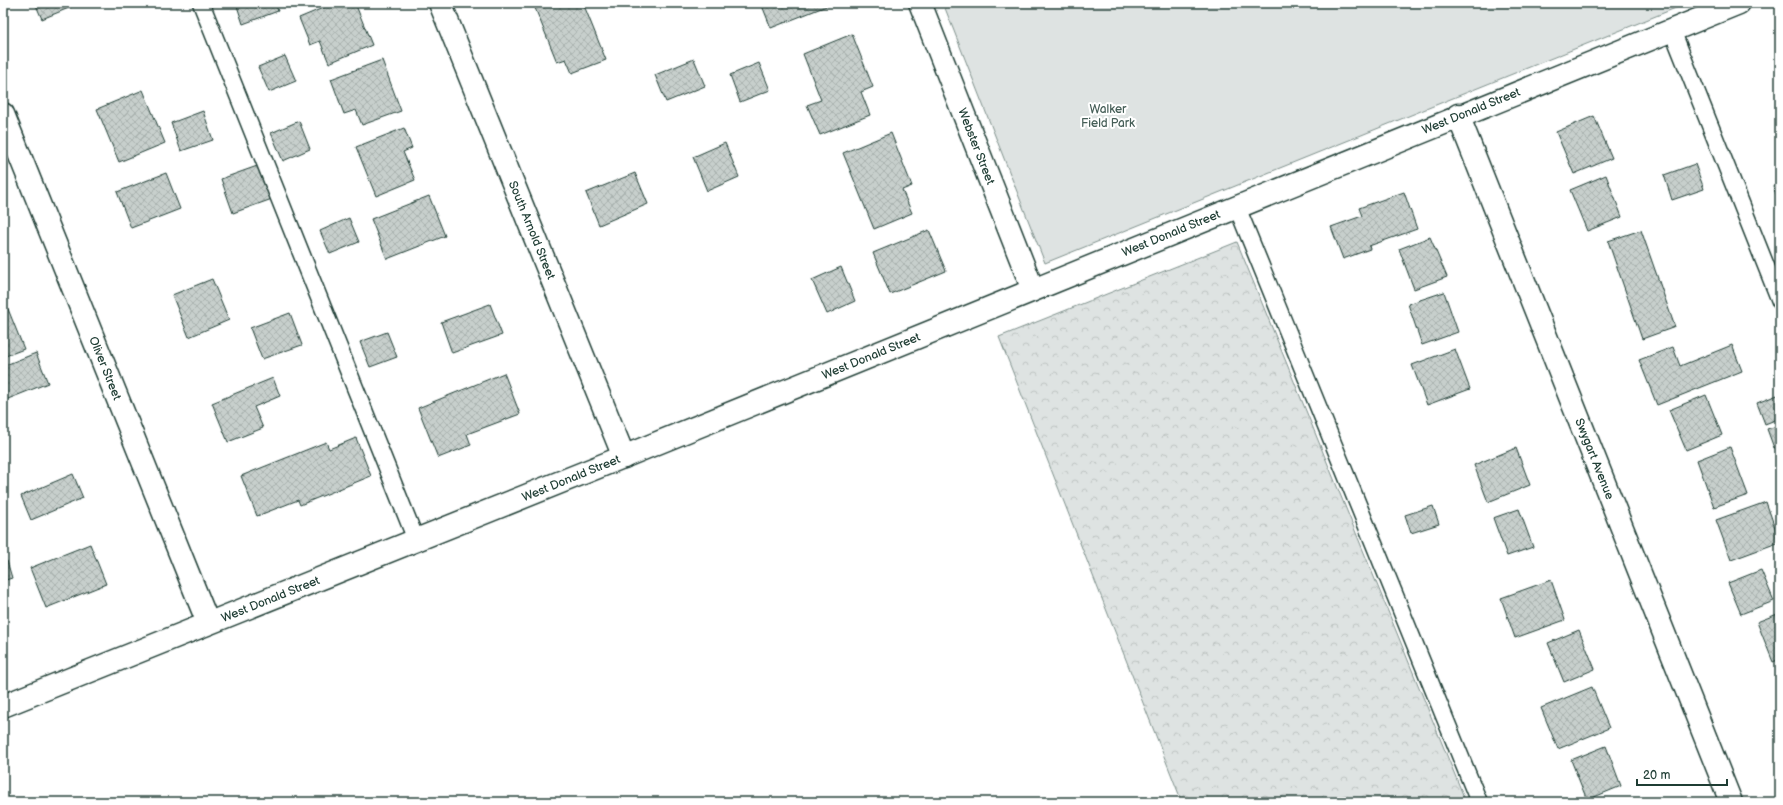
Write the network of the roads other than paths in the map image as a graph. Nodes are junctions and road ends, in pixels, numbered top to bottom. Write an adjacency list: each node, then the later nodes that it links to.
1 (201, 3): 12 (lane)
2 (440, 3): 11 (street, South Arnold Street)
3 (920, 3): 9 (street, Webster Street)
4 (1739, 3): 5 (street, West Donald Street)
5 (1672, 30): 7 (street, West Donald Street); 10 (lane)
6 (3, 114): 13 (street, Oliver Street)
7 (1458, 115): 8 (street, West Donald Street); 16 (street, Swygart Avenue)
8 (1237, 208): 9 (street, West Donald Street); 15 (lane)
9 (1033, 290): 11 (street, West Donald Street)
10 (1780, 301)
11 (624, 457): 12 (street, West Donald Street)
12 (416, 540): 13 (street, West Donald Street)
13 (208, 623): 14 (street, West Donald Street)
14 (3, 706)
15 (1479, 802)
16 (1731, 802)

